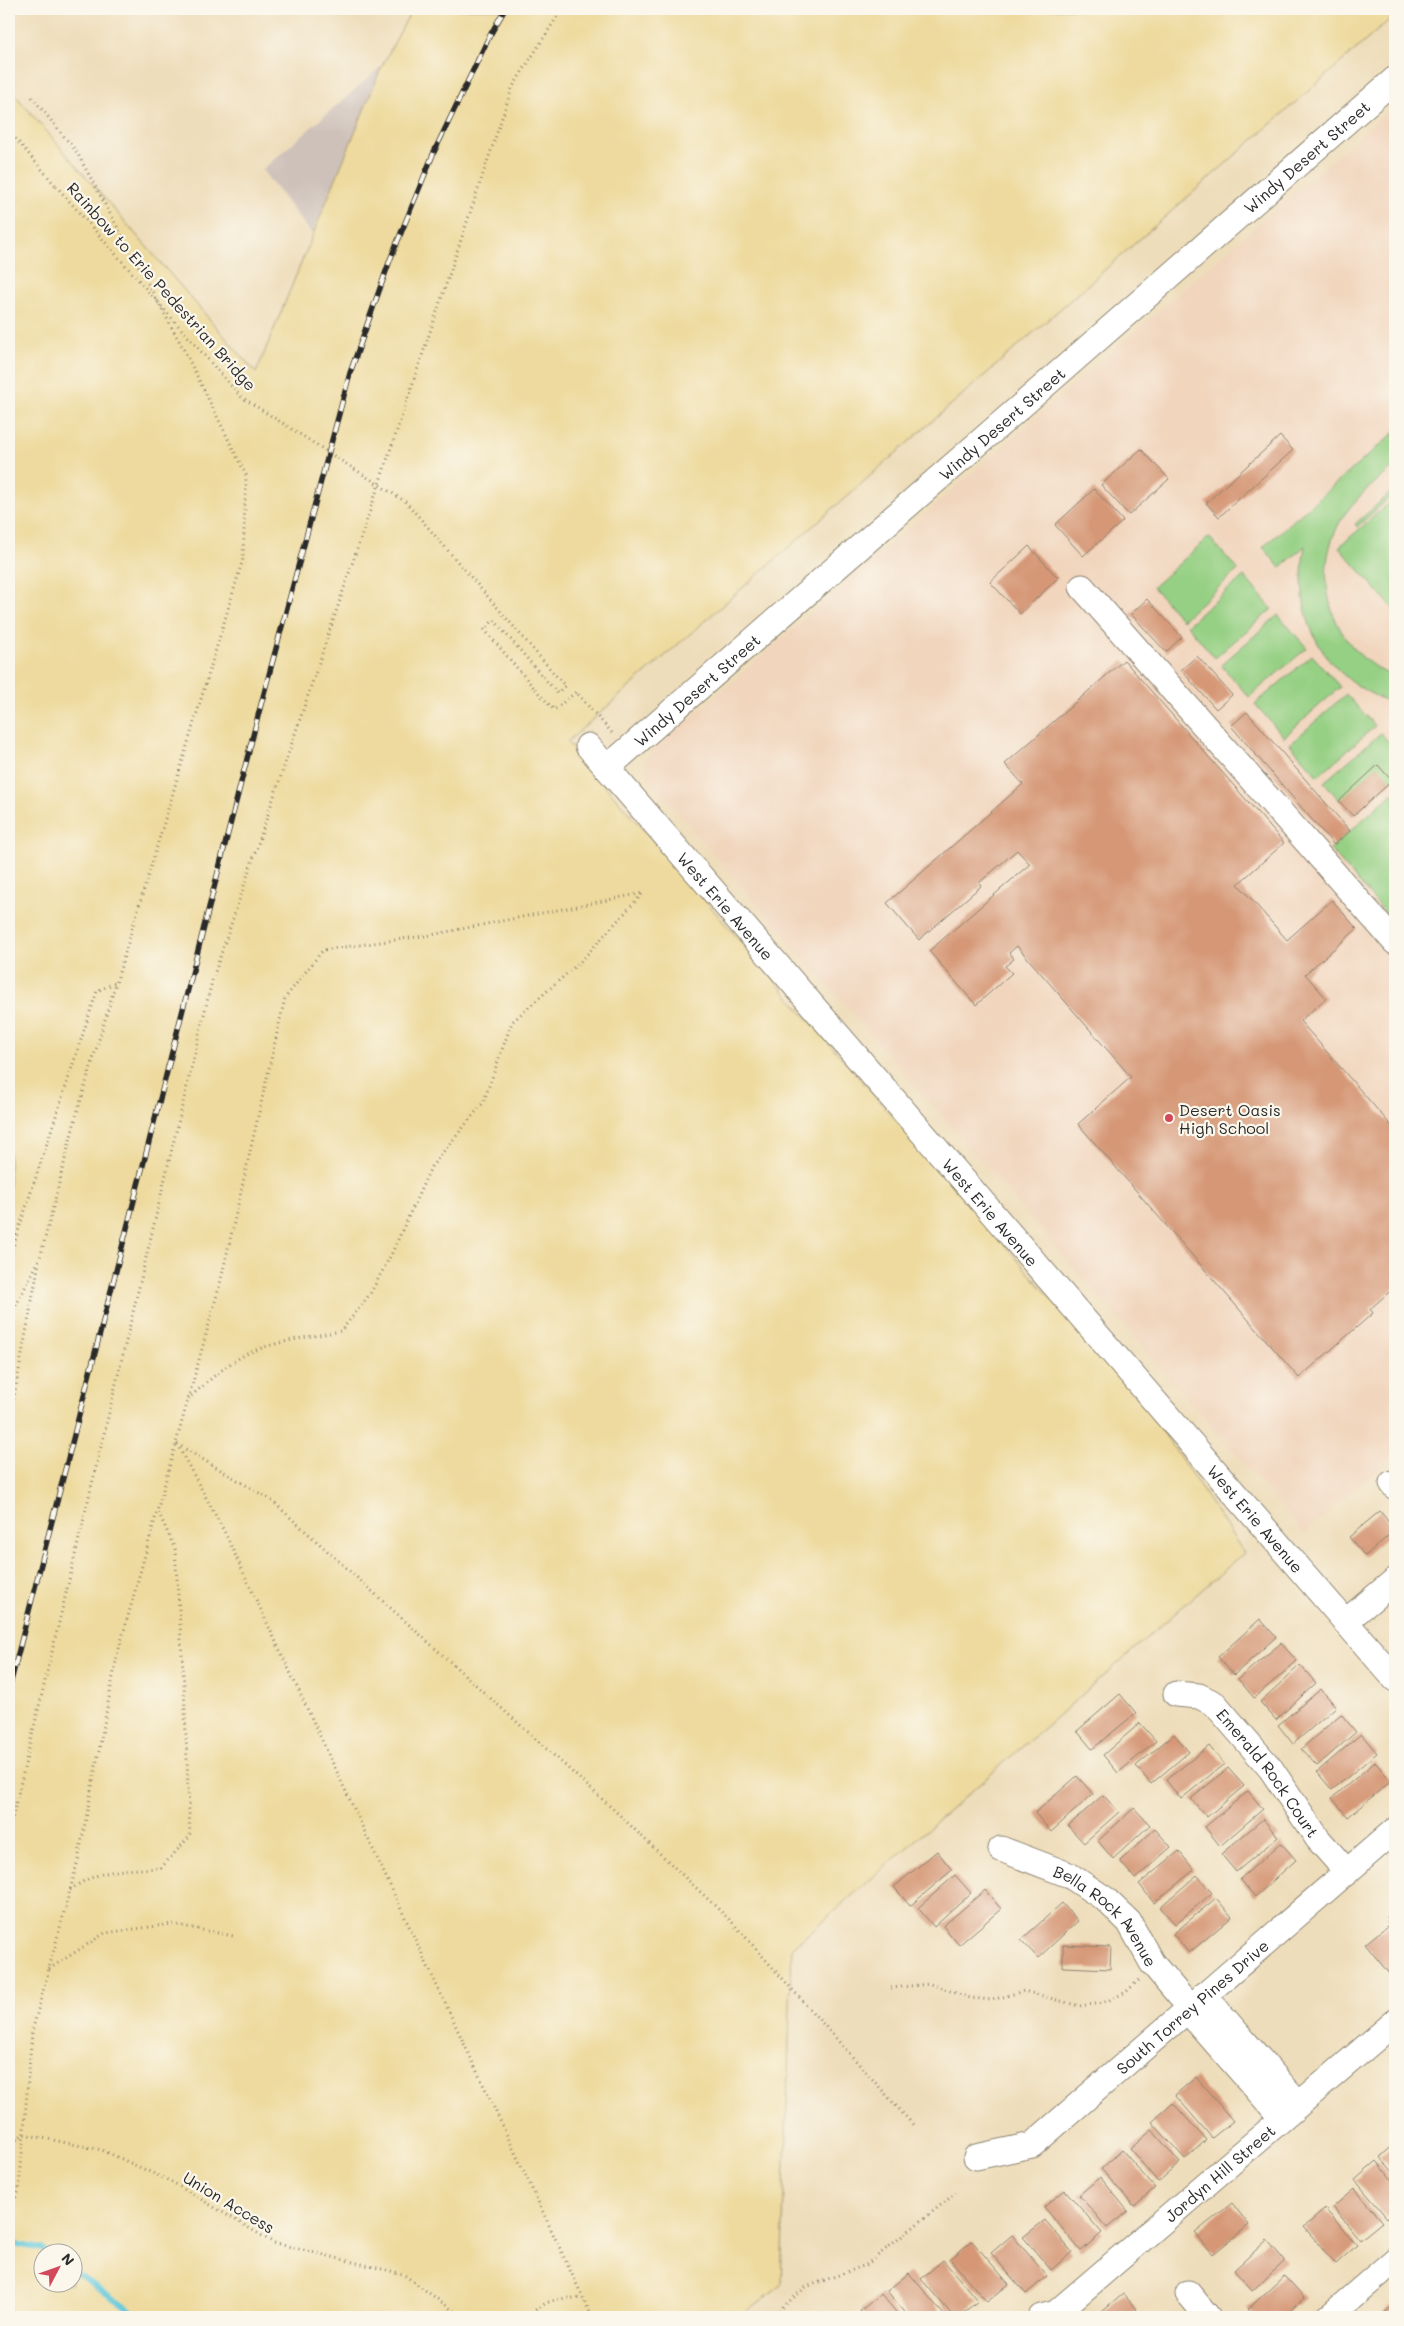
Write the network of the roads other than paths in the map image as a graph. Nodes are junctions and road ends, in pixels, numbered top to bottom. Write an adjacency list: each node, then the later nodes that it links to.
1 (1395, 79): 4 (street, Windy Desert Street)
2 (1082, 587): 5 (street)
3 (588, 746): 4 (street, West Erie Avenue)
4 (607, 768): 7 (street, West Erie Avenue)
5 (1395, 942)
6 (1395, 1580): 7 (street)
7 (1345, 1622): 8 (street, West Erie Avenue)
8 (1395, 1679)
9 (1176, 1694): 12 (street, Emerald Rock Court)
10 (1395, 1830): 12 (street, South Torrey Pines Drive)
11 (1001, 1849): 13 (street, Bella Rock Avenue)
12 (1347, 1872): 13 (street, South Torrey Pines Drive)
13 (1194, 2004): 15 (street, Bella Rock Avenue); 16 (street, South Torrey Pines Drive)
14 (1395, 2022): 15 (street, Jordyn Hill Street)
15 (1291, 2111): 19 (street, Jordyn Hill Street)
16 (976, 2157)
17 (1395, 2260): 21 (street)
18 (1188, 2293): 20 (street)
19 (1041, 2317)
20 (1208, 2317)
21 (1329, 2317)

